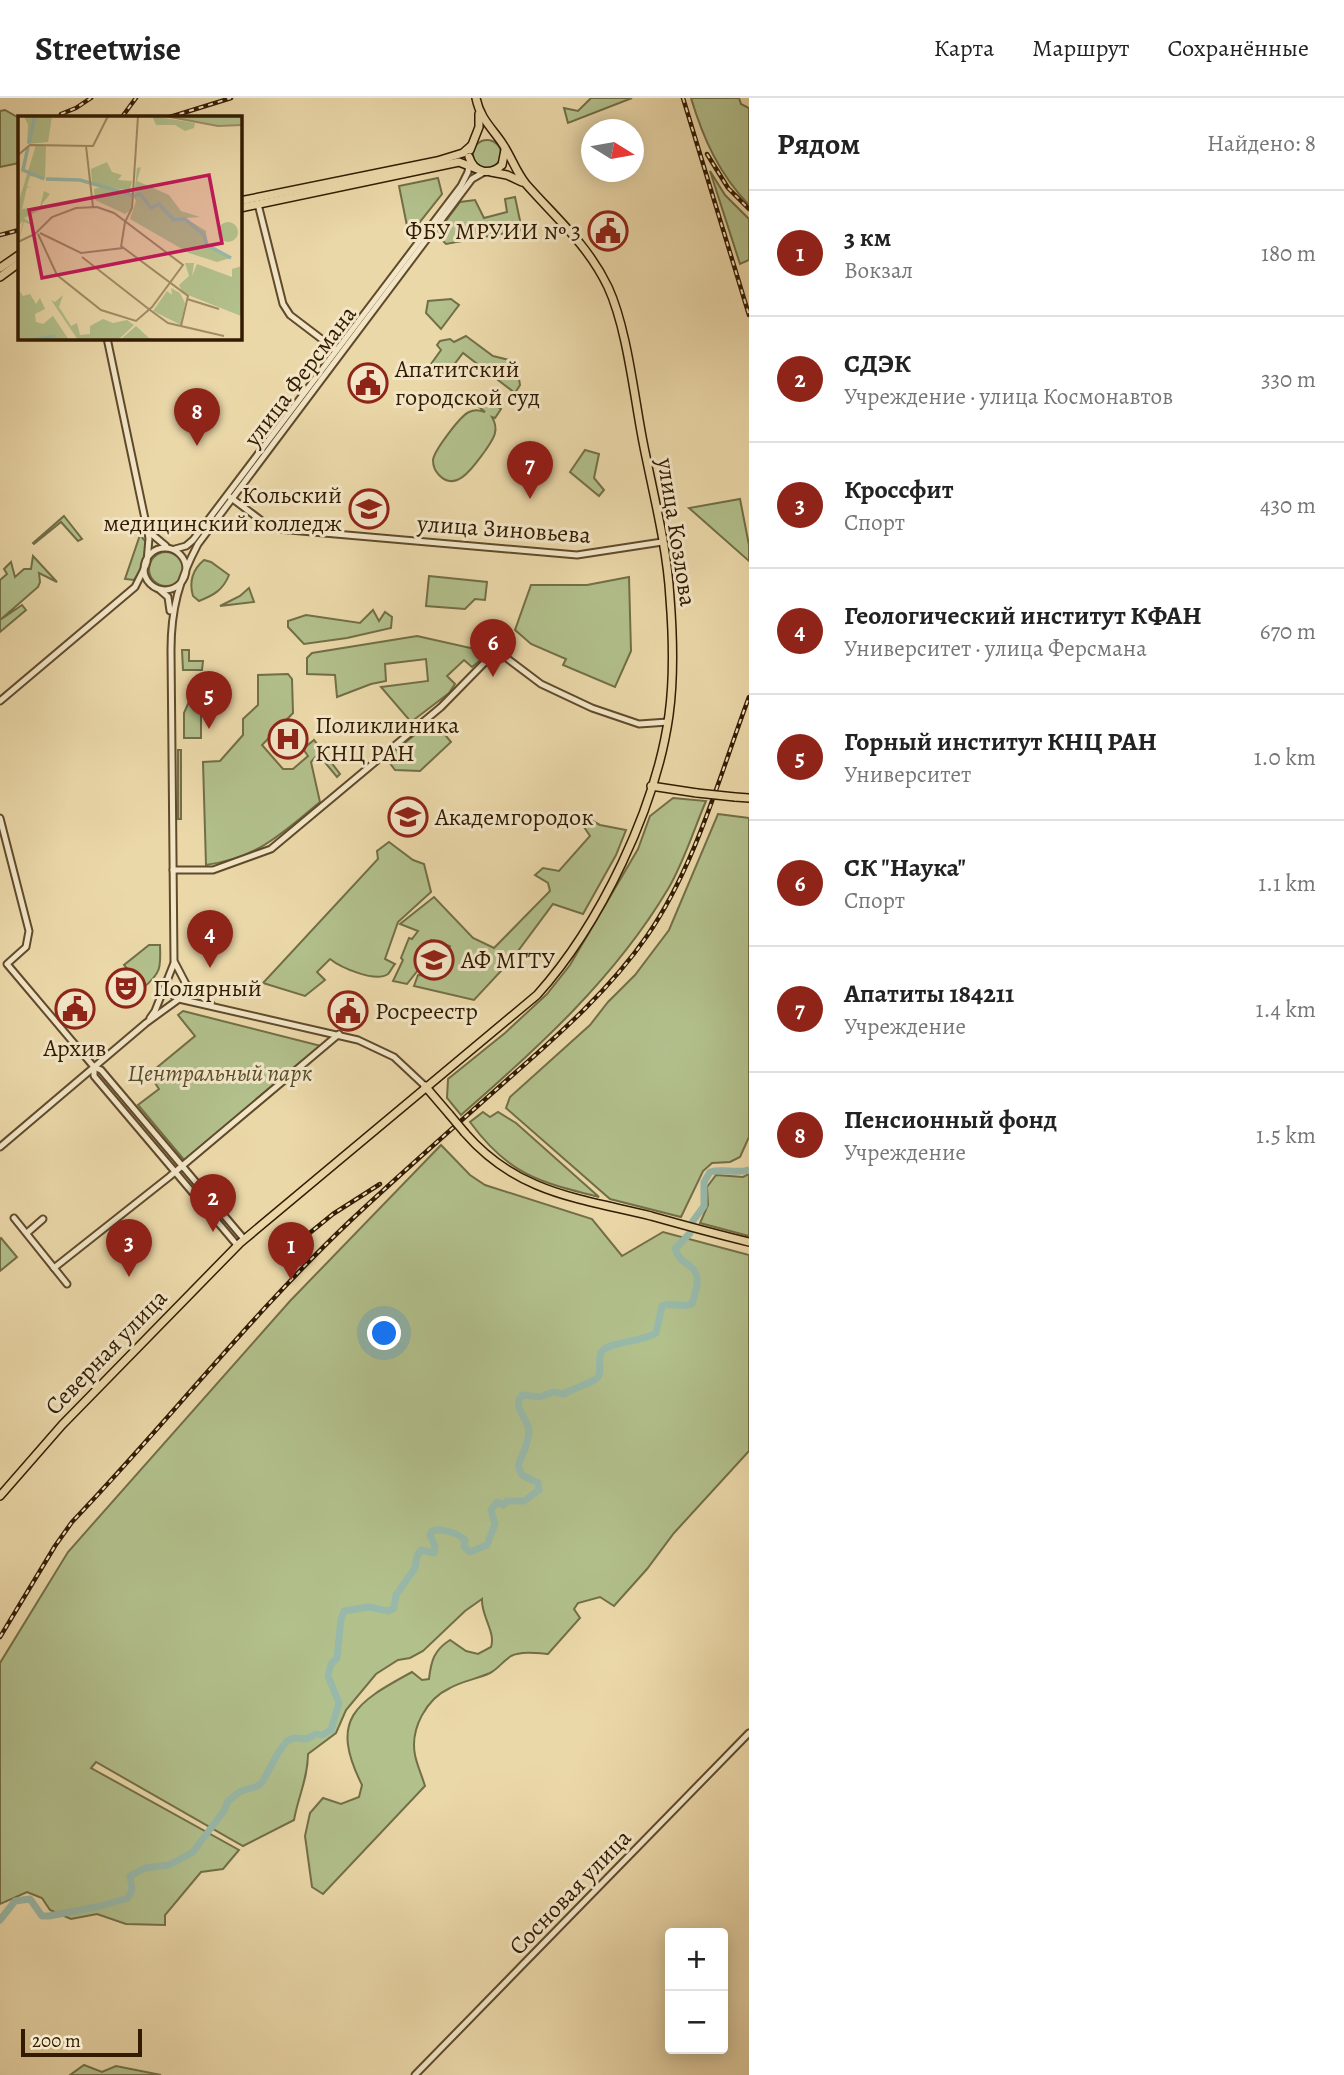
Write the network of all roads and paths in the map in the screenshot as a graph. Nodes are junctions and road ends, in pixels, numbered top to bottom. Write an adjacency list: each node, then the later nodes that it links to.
1 (476, 98): 2 (main road)
2 (479, 110): 3 (main road); 4 (main road)
3 (497, 138): 4 (main road); 5 (main road)
4 (471, 144): 6 (main road); 8 (main road)
5 (505, 149): 7 (main road); 9 (main road, улица Козлова)
6 (469, 160): 7 (main road); 8 (main road); 13 (street, улица Ферсмана)
7 (483, 171): 9 (main road, улица Козлова); 13 (street, улица Ферсмана)
8 (347, 183): 11 (main road)
9 (526, 184): 24 (main road, улица Козлова)
10 (242, 201): 11 (main road)
11 (257, 201): 12 (main road); 20 (street)
12 (242, 207)
13 (428, 233): 18 (street, улица Ферсмана)
14 (18, 255): 15 (main road)
15 (2, 263)
16 (18, 264): 17 (main road)
17 (0, 277)
18 (365, 316): 20 (street, улица Ферсмана); 21 (street, улица Ферсмана)
19 (107, 340): 23 (street)
20 (336, 350): 21 (street, улица Ферсмана)
21 (245, 476): 22 (street, улица Ферсмана)
22 (230, 497): 24 (street, улица Зиновьева); 25 (street, улица Ферсмана); 27 (street, улица Ферсмана)
23 (148, 531): 25 (street); 26 (street)
24 (663, 542): 32 (main road, улица Козлова)
25 (172, 549): 26 (street); 27 (street)
26 (146, 563): 28 (street); 29 (street)
27 (184, 576): 29 (street); 30 (street, улица Ферсмана)
28 (135, 587): 29 (street); 31 (street)
29 (156, 587): 30 (street, улица Ферсмана)
30 (171, 619): 36 (street, улица Ферсмана)
31 (0, 701)
32 (668, 722): 33 (main road, улица Козлова); 36 (street)
33 (651, 786): 34 (main road, bridge); 47 (main road, улица Козлова)
34 (749, 798)
35 (0, 818): 38 (street)
36 (173, 870): 37 (street, улица Ферсмана)
37 (174, 961): 40 (street, улица Ферсмана); 41 (street, улица Ферсмана)
38 (7, 964): 39 (street); 46 (street)
39 (0, 970)
40 (184, 981): 41 (street); 42 (street); 43 (street, улица Ферсмана)
41 (166, 984): 42 (street); 44 (street, улица Ферсмана)
42 (181, 999): 43 (street, улица Ферсмана); 44 (street)
43 (211, 1004): 45 (street, улица Ферсмана)
44 (146, 1023): 46 (street)
45 (339, 1034): 47 (street, улица Ферсмана); 49 (street)
46 (94, 1068): 48 (street); 49 (street); 50 (street)
47 (425, 1086): 54 (main road, улица Козлова); 55 (main road, улица Ферсмана, bridge)
48 (0, 1147)
49 (182, 1166): 50 (street); 54 (street)
50 (175, 1172): 56 (street); 57 (street)
51 (15, 1218): 53 (street)
52 (43, 1219): 53 (street)
53 (27, 1234): 57 (street)
54 (244, 1239): 56 (main road, Северная улица)
55 (749, 1242)
56 (237, 1245): 59 (main road, Северная улица)
57 (54, 1268): 58 (street)
58 (67, 1284)
59 (0, 1496)
60 (749, 1733): 61 (street, Сосновая улица)
61 (415, 2075)

